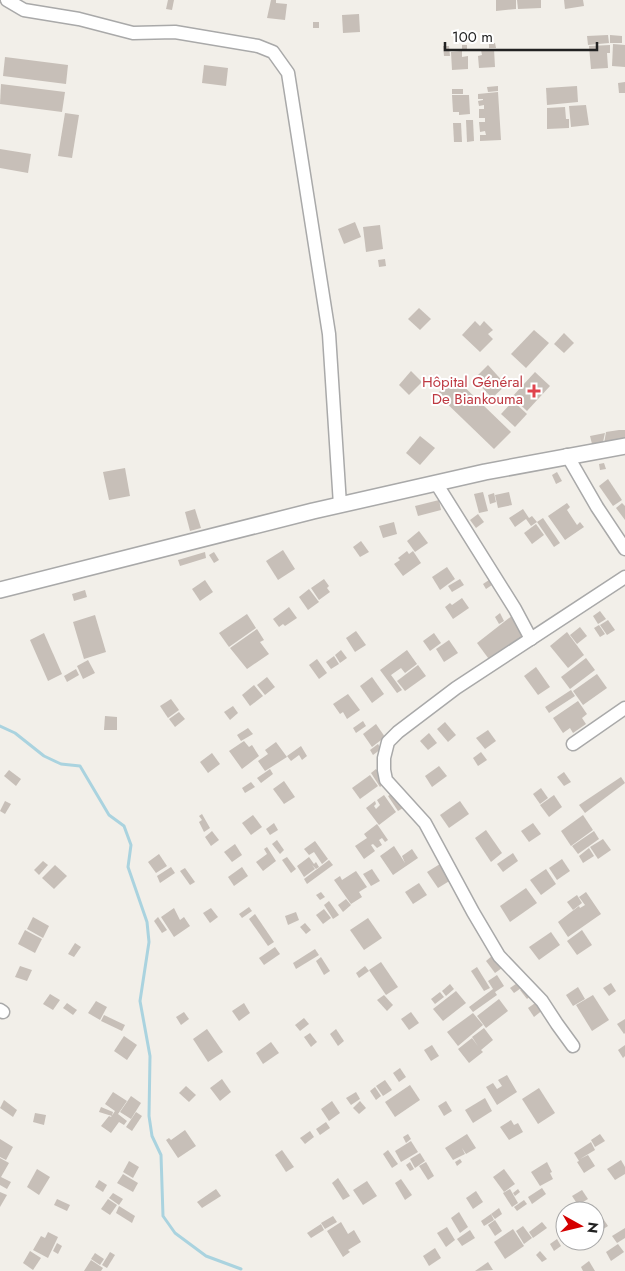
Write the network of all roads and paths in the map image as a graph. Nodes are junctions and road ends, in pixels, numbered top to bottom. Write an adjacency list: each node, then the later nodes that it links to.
1 (7, 0): 5 (street)
2 (625, 446): 3 (street)
3 (567, 455): 4 (street); 6 (street)
4 (436, 484): 5 (street); 9 (street)
5 (340, 505): 8 (street)
6 (625, 549)
7 (625, 577): 9 (street)
8 (0, 590)
9 (531, 639): 12 (street)
10 (625, 708): 11 (street)
11 (573, 744)
12 (573, 1046)

